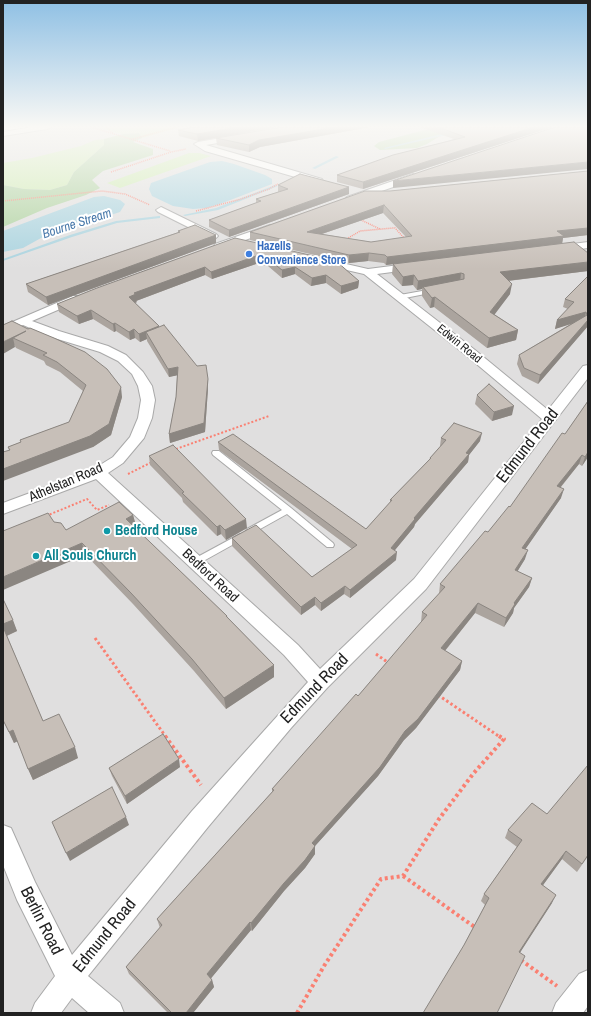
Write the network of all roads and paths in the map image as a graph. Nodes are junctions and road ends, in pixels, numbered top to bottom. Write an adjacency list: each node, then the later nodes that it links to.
1 (295, 174): 3 (street)
2 (421, 174): 7 (street)
3 (303, 177): 4 (street); 11 (path)
4 (327, 184)
5 (351, 191): 7 (street)
6 (396, 193): 7 (street)
7 (363, 194): 9 (street)
8 (3, 201): 10 (path)
9 (343, 201)
10 (161, 210): 11 (street)
11 (176, 216): 16 (street)
12 (358, 219): 14 (path)
13 (278, 225): 16 (street)
14 (380, 229): 15 (path); 18 (path)
15 (345, 240)
16 (231, 242): 17 (street); 20 (street)
17 (249, 244)
18 (409, 244)
19 (588, 244): 21 (street)
20 (213, 248)
21 (544, 250)
22 (308, 258): 24 (street)
23 (428, 264): 24 (street)
24 (368, 272): 27 (street, Edwin Road)
25 (438, 290): 27 (lane)
26 (87, 294): 28 (street)
27 (400, 297): 32 (street, Edwin Road)
28 (22, 321): 29 (street); 36 (street, Athelstan Road)
29 (3, 330)
30 (588, 369): 32 (street, Edmund Road)
31 (269, 416): 33 (path)
32 (549, 418): 47 (street, Edmund Road)
33 (175, 449)
34 (216, 453): 40 (lane)
35 (155, 460): 37 (path)
36 (97, 473): 39 (street, Athelstan Road); 43 (street, Bedford Road)
37 (129, 474)
38 (108, 506): 41 (path)
39 (3, 509)
40 (288, 510): 42 (lane); 43 (lane)
41 (45, 516)
42 (330, 545)
43 (195, 562): 47 (street, Bedford Road)
44 (95, 638): 49 (path)
45 (382, 658): 46 (path)
46 (395, 667)
47 (320, 682): 55 (street, Edmund Road)
48 (433, 692): 51 (path)
49 (199, 782)
50 (3, 836): 55 (street, Berlin Road)
51 (403, 876): 52 (path); 59 (path)
52 (481, 931)
53 (520, 959): 54 (path)
54 (546, 977)
55 (70, 978): 57 (street, Edmund Road); 58 (street, Berlin Road)
56 (588, 983): 60 (street)
57 (45, 1013)
58 (110, 1013)
59 (297, 1013)
60 (566, 1013)

